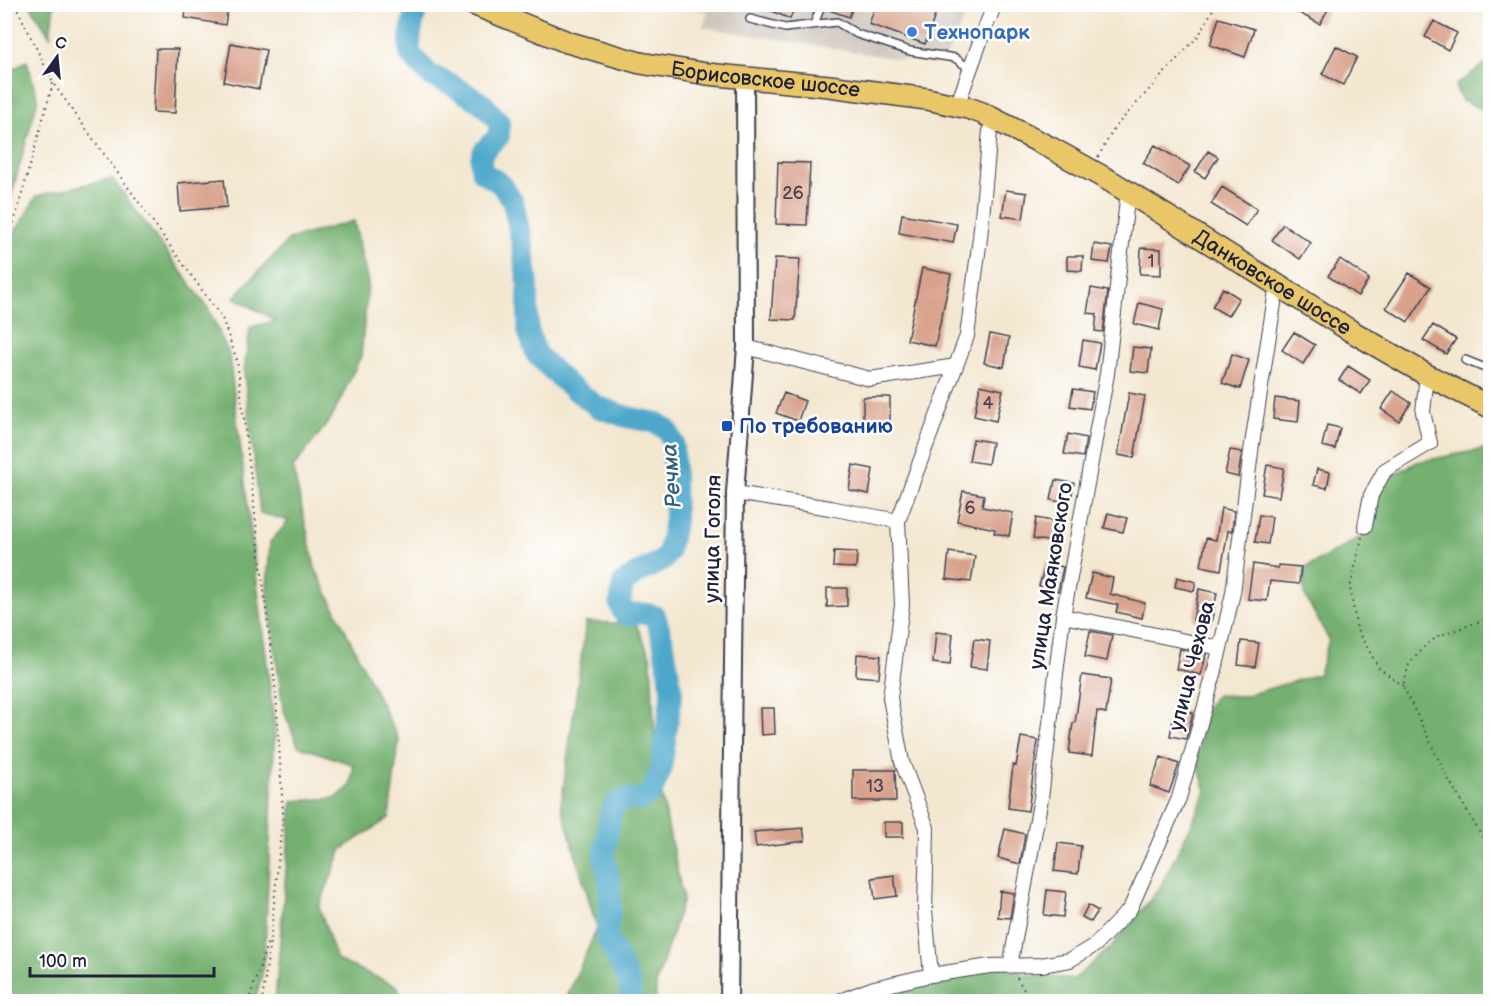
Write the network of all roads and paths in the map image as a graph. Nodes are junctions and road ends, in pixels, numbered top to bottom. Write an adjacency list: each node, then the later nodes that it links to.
1 (15, 4): 12 (path)
2 (473, 4): 11 (main road, Борисовское шоссе)
3 (822, 4): 9 (lane)
4 (995, 4): 10 (street)
5 (1216, 4): 16 (path)
6 (1488, 4): 7 (path)
7 (1491, 9)
8 (750, 19): 9 (lane)
9 (814, 24): 10 (lane)
10 (970, 69): 13 (street)
11 (745, 77): 13 (main road, Борисовское шоссе); 20 (street, улица Гоголя)
12 (52, 82): 18 (path); 34 (path)
13 (957, 106): 14 (main road, Борисовское шоссе)
14 (993, 118): 15 (main road, Борисовское шоссе); 22 (street)
15 (1058, 152): 16 (main road, Данковское шоссе)
16 (1091, 170): 17 (main road, Данковское шоссе)
17 (1128, 191): 19 (main road, Данковское шоссе); 29 (street, улица Маяковского)
18 (4, 258)
19 (1277, 284): 24 (main road, Данковское шоссе); 31 (street, улица Чехова)
20 (746, 347): 22 (street); 26 (street, улица Гоголя)
21 (1465, 360): 23 (lane)
22 (956, 366): 27 (street)
23 (1491, 370)
24 (1426, 375): 25 (main road, Данковское шоссе); 28 (street)
25 (1491, 407)
26 (735, 493): 27 (street); 40 (street, улица Гоголя)
27 (898, 521): 36 (street)
28 (1365, 526): 32 (path)
29 (1063, 616): 31 (street); 35 (street, улица Маяковского)
30 (1491, 618): 32 (path)
31 (1220, 648): 35 (street, улица Чехова)
32 (1403, 686): 33 (path)
33 (1491, 850)
34 (271, 934): 38 (path); 39 (path)
35 (1010, 966): 36 (street, улица Чехова); 37 (path)
36 (932, 975): 41 (street, улица Чехова)
37 (1031, 1001): 42 (path)
38 (248, 1002)
39 (262, 1002)
40 (729, 1002)
41 (837, 1002)
42 (1110, 1002)

